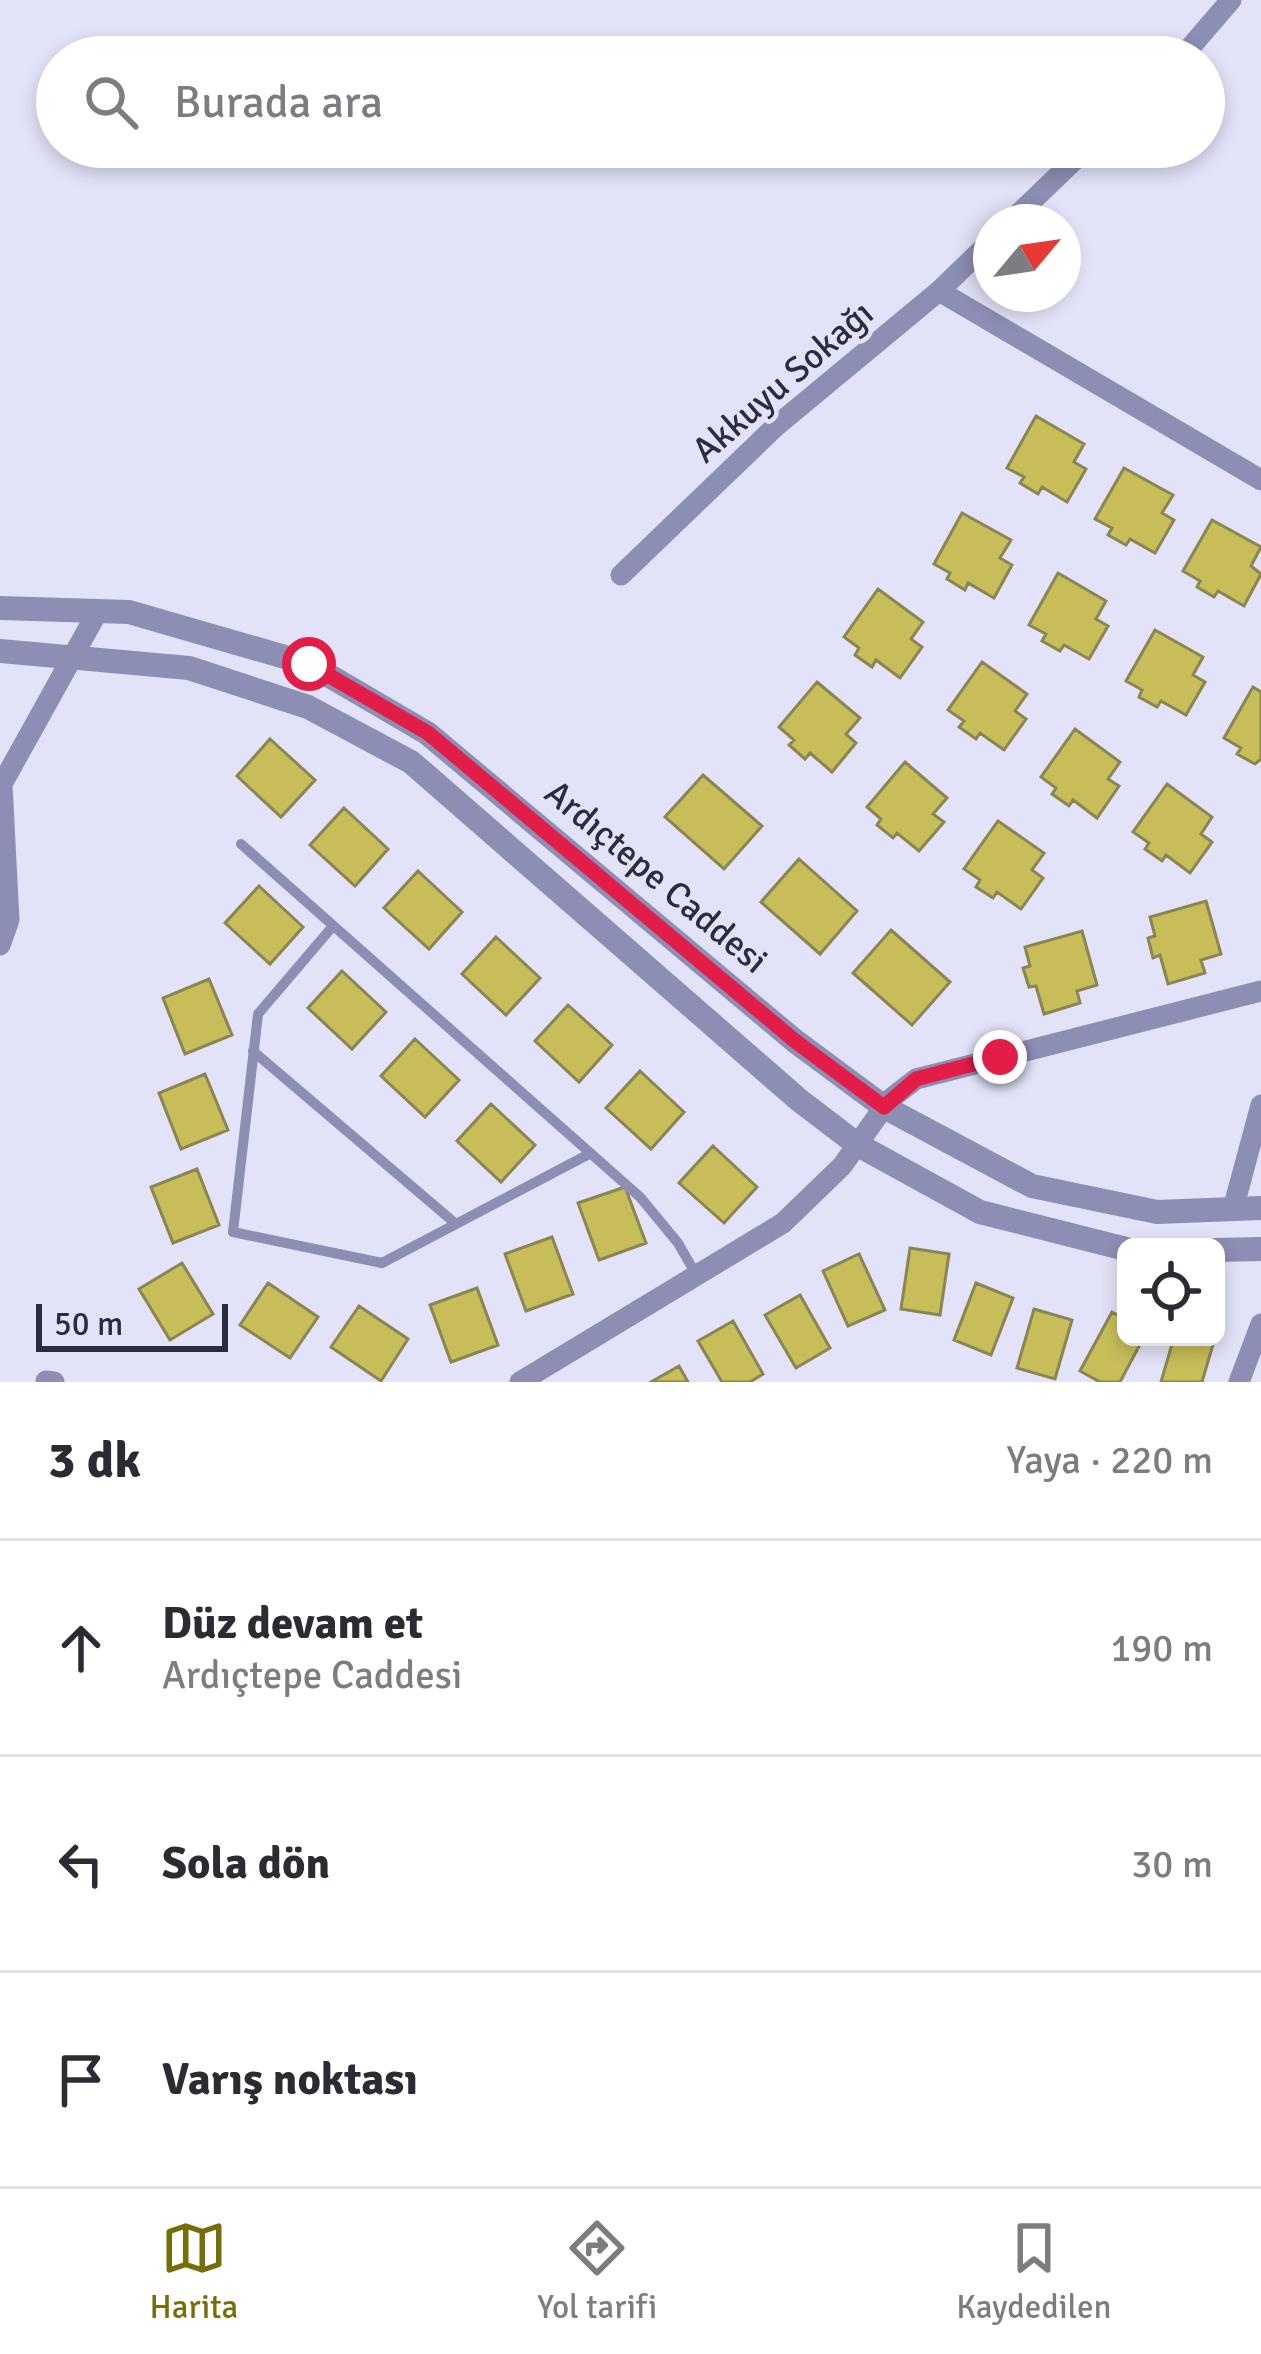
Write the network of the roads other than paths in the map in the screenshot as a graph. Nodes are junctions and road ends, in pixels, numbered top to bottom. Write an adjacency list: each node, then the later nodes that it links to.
1 (1231, 0): 2 (street)
2 (1200, 36)
3 (1066, 168): 4 (street)
4 (1029, 204)
5 (973, 258): 6 (street, Akkuyu Sokağı)
6 (938, 291): 7 (street); 8 (street, Akkuyu Sokağı)
7 (1261, 480)
8 (621, 575)
9 (0, 608): 10 (street, Ardıçtepe Caddesi)
10 (98, 611): 12 (street); 20 (street, Ardıçtepe Caddesi)
11 (0, 651): 12 (street)
12 (72, 658): 13 (street); 21 (street)
13 (1, 782): 16 (street)
14 (241, 844): 15 (lane)
15 (333, 926): 18 (lane); 22 (lane)
16 (0, 945)
17 (1261, 991): 20 (street)
18 (253, 1051): 25 (lane); 25 (lane)
19 (1261, 1105): 24 (street)
20 (884, 1107): 21 (street); 24 (street, Ardıçtepe Caddesi)
21 (858, 1145): 26 (street); 29 (street)
22 (591, 1153): 25 (lane); 29 (lane)
23 (1261, 1208): 24 (street, Ardıçtepe Caddesi)
24 (1233, 1209)
25 (457, 1224)
26 (1117, 1247)
27 (1261, 1249): 28 (street)
28 (1225, 1250)
29 (697, 1276): 31 (street)
30 (1261, 1324): 32 (street)
31 (520, 1382)
32 (1239, 1382)

